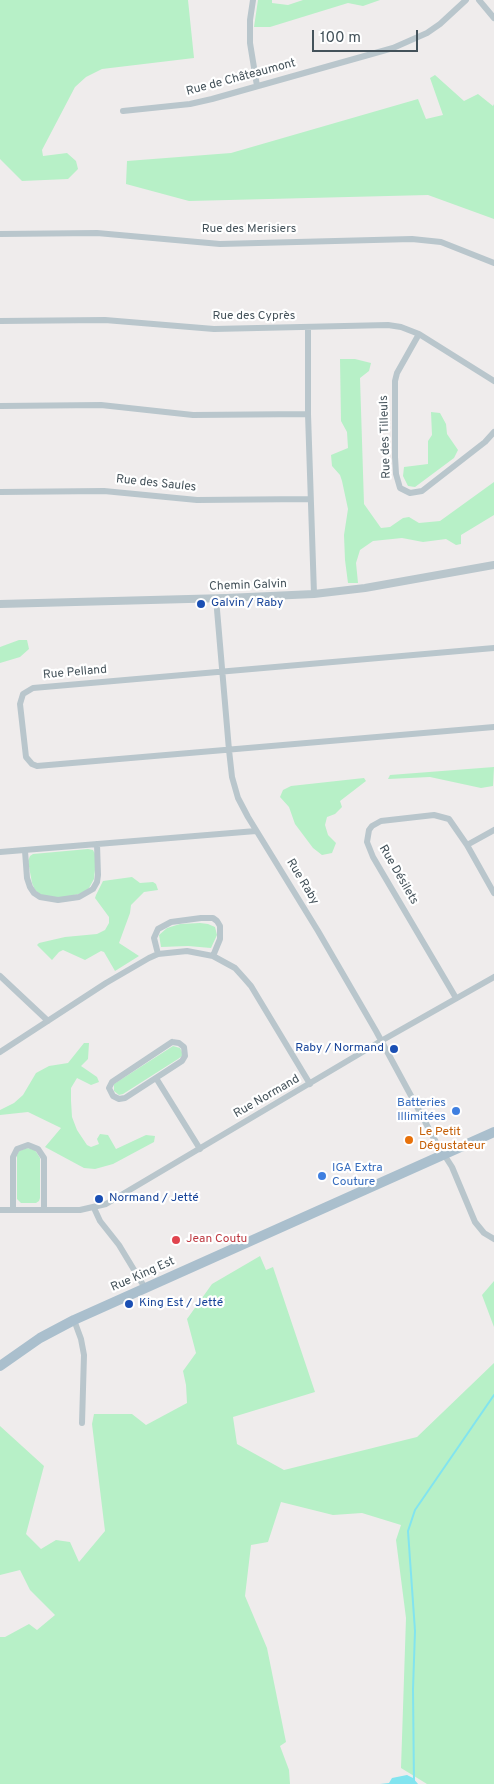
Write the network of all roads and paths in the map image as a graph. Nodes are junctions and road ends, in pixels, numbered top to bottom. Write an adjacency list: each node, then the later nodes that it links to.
1 (253, 0): 5 (street)
2 (466, 0): 5 (street, Rue de Châteaumont)
3 (479, 0): 4 (street)
4 (494, 18)
5 (257, 86): 6 (street, Rue de Châteaumont)
6 (123, 111)
7 (0, 234): 8 (street, Rue des Merisiers)
8 (494, 263)
9 (0, 321): 10 (street, Rue des Cyprès)
10 (308, 328): 11 (street, Rue des Cyprès); 14 (street)
11 (419, 334): 12 (street, Rue des Cyprès); 15 (street, Rue des Tilleuls)
12 (494, 382)
13 (0, 406): 14 (street)
14 (308, 414): 17 (street)
15 (494, 432)
16 (0, 492): 17 (street, Rue des Saules)
17 (310, 499): 19 (street)
18 (494, 565): 19 (street, Chemin Galvin)
19 (314, 594): 20 (street, Chemin Galvin)
20 (216, 598): 21 (street, Chemin Galvin); 23 (street, Rue Raby)
21 (0, 604)
22 (494, 648): 23 (street, Rue Pelland)
23 (222, 671): 25 (street, Rue Raby); 25 (street, Rue Pelland)
24 (494, 727): 25 (street, Rue Pelland)
25 (229, 750): 27 (street, Rue Raby)
26 (494, 830): 29 (street)
27 (256, 831): 28 (street); 39 (street, Rue Raby)
28 (97, 844): 30 (street); 30 (street)
29 (467, 845): 32 (street, Rue Désilets); 37 (street, Rue Désilets)
30 (25, 851): 31 (street)
31 (0, 852)
32 (494, 893)
33 (158, 954): 34 (street); 34 (street); 38 (street)
34 (213, 956): 42 (street)
35 (0, 976): 38 (street)
36 (494, 977): 37 (street, Rue Normand)
37 (456, 998): 39 (street, Rue Normand)
38 (48, 1021): 40 (street)
39 (381, 1041): 42 (street, Rue Normand); 45 (street, Rue Raby)
40 (0, 1052)
41 (156, 1078): 41 (street); 44 (street)
42 (310, 1084): 44 (street, Rue Normand)
43 (494, 1132): 45 (main road, Rue King Est)
44 (200, 1149): 46 (street, Rue Normand)
45 (444, 1154): 50 (street, Rue Raby); 51 (main road, Rue King Est)
46 (94, 1208): 49 (street, Rue Normand); 51 (street)
47 (0, 1210): 48 (street, Rue Normand)
48 (13, 1210): 49 (street, Rue Normand); 49 (street)
49 (44, 1210)
50 (494, 1239)
51 (145, 1288): 52 (main road, Rue King Est)
52 (74, 1320): 53 (main road, Rue King Est); 54 (street)
53 (0, 1366)
54 (82, 1423)

